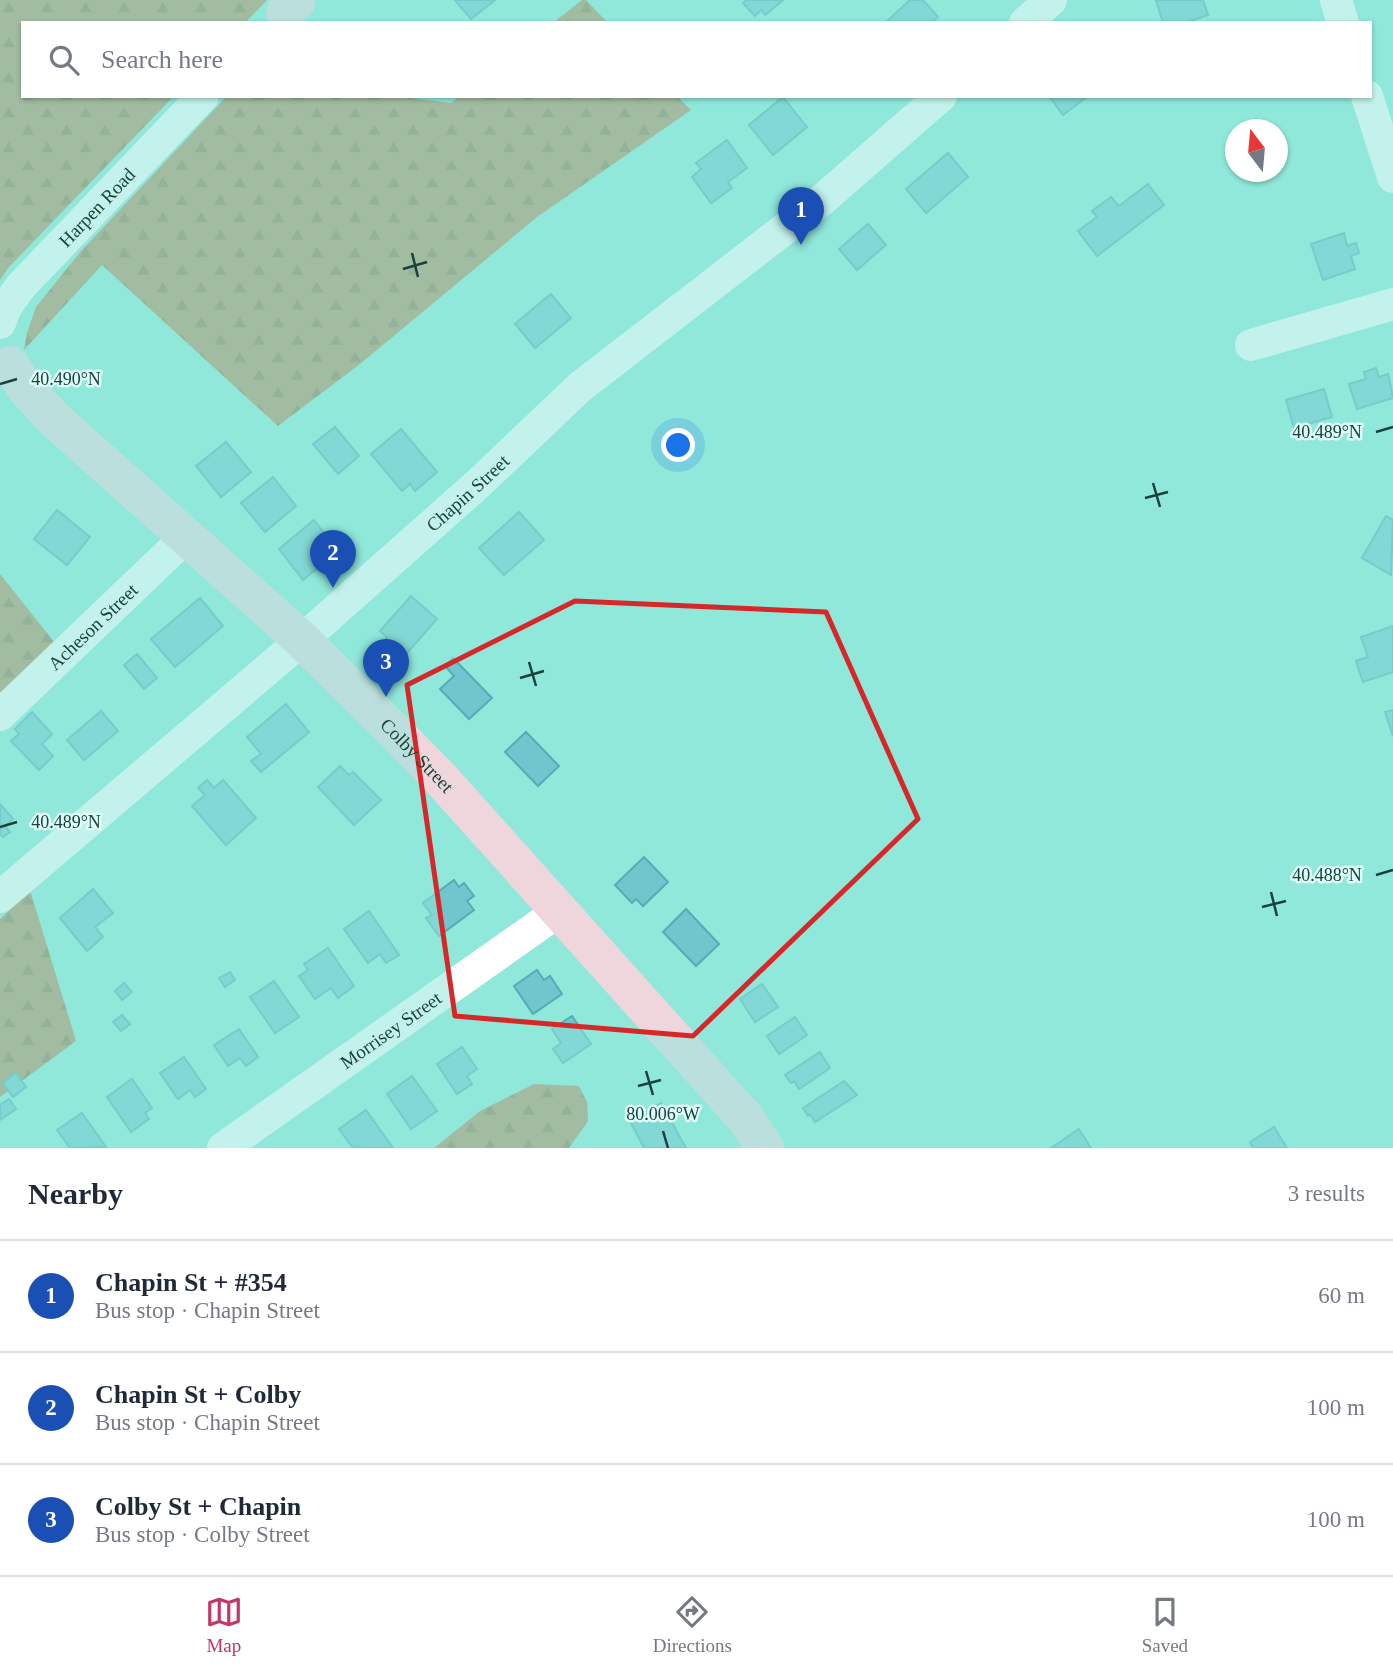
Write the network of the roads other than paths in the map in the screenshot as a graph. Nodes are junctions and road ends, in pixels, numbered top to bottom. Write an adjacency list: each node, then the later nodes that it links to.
1 (1051, 0): 3 (street)
2 (1336, 0): 4 (street)
3 (1027, 21)
4 (1342, 21)
5 (201, 98): 10 (street, Harpen Road)
6 (939, 98): 14 (street, Chapin Street)
7 (1368, 98): 8 (street)
8 (1393, 177)
9 (1393, 304): 11 (street)
10 (0, 323)
11 (1251, 345)
12 (5, 350): 13 (street, Colby Street)
13 (186, 537): 14 (street, Colby Street); 15 (street, Acheson Street)
14 (302, 640): 16 (street, Chapin Street); 17 (street, Colby Street)
15 (0, 715)
16 (0, 897)
17 (559, 911): 18 (street, Morrisey Street); 19 (street, Colby Street)
18 (223, 1148)
19 (765, 1148)

